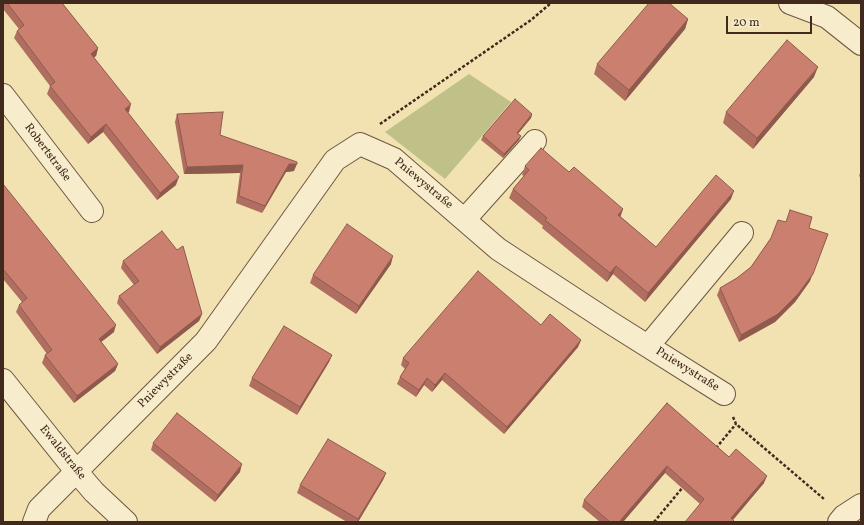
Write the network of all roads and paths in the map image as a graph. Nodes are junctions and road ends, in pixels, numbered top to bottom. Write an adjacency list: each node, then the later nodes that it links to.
1 (551, 3): 6 (path)
2 (790, 3): 3 (street)
3 (861, 44)
4 (3, 95): 7 (street, Robertstraße)
5 (535, 141): 8 (street)
6 (360, 144): 8 (street, Pniewystraße); 15 (street, Pniewystraße)
7 (92, 211)
8 (464, 219): 10 (street, Pniewystraße)
9 (742, 233): 10 (street)
10 (648, 346): 12 (street, Pniewystraße)
11 (3, 380): 15 (street, Ewaldstraße)
12 (724, 394): 13 (path)
13 (736, 424): 14 (path); 17 (path)
14 (712, 453)
15 (76, 472): 18 (street, Pniewystraße); 19 (street, Ewaldstraße)
16 (688, 482): 20 (path)
17 (848, 514)
18 (34, 522)
19 (126, 522)
20 (654, 522)

